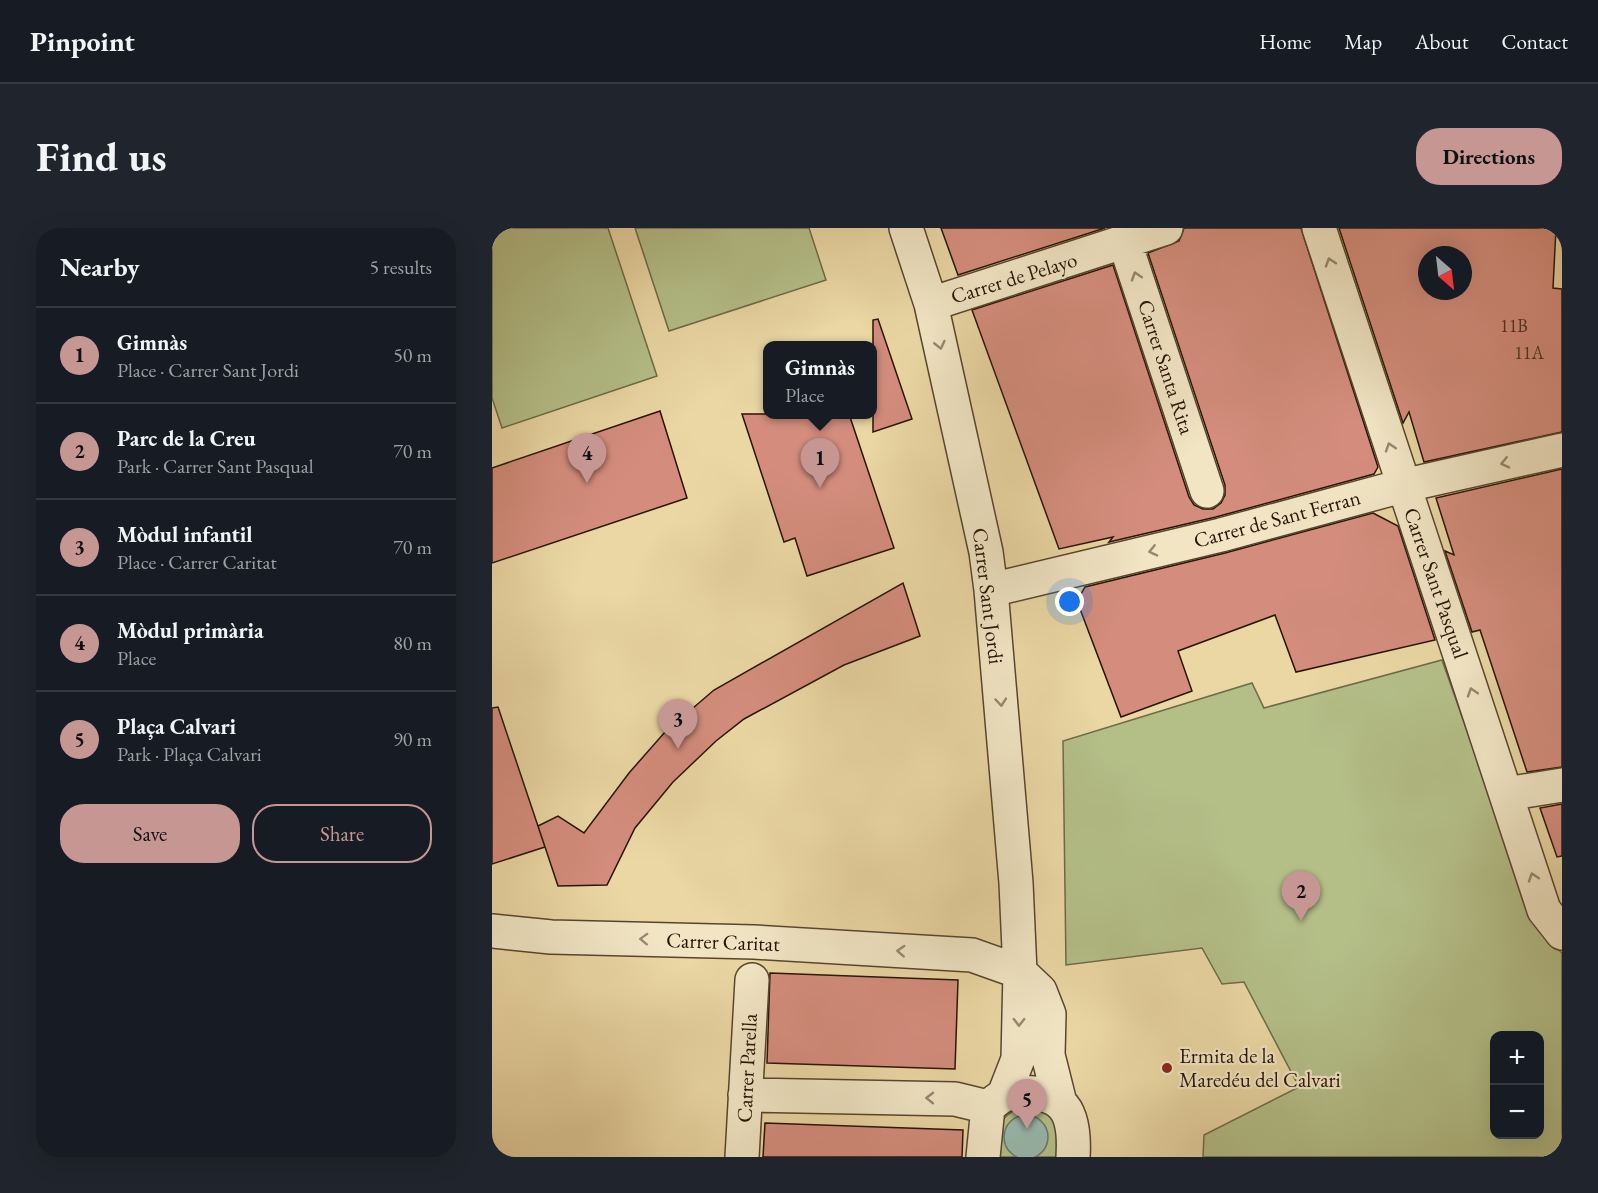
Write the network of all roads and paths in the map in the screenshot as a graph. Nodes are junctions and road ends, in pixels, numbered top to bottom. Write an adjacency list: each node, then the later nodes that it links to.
1 (906, 228): 5 (street, Carrer Sant Jordi)
2 (1166, 228): 4 (street, Carrer de Pelayo)
3 (1319, 228): 7 (street, Carrer Sant Pasqual, one-way to 3)
4 (1125, 243): 5 (street, Carrer de Pelayo); 8 (street, Carrer Santa Rita, one-way to 4)
5 (931, 304): 9 (street, Carrer Sant Jordi, one-way to 9)
6 (1562, 450): 7 (street, Carrer de Sant Ferran, one-way to 7)
7 (1402, 486): 9 (street, Carrer de Sant Ferran, one-way to 9); 11 (street, Carrer Sant Pasqual, one-way to 7)
8 (1207, 491)
9 (991, 590): 12 (street, Carrer Sant Jordi, one-way to 12)
10 (1562, 785): 11 (street)
11 (1506, 794): 14 (street, Carrer Sant Pasqual, one-way to 11)
12 (1016, 883): 15 (street, Carrer Caritat); 16 (street, Carrer Sant Jordi)
13 (492, 931): 15 (street, Carrer Caritat, one-way to 13)
14 (1562, 933)
15 (953, 954): 16 (street, Carrer Caritat)
16 (1020, 972): 19 (street, Carrer Sant Jordi, one-way to 19); 20 (street)
17 (752, 980): 18 (street, Carrer Parella)
18 (745, 1095): 19 (street, one-way to 18); 21 (street, Carrer Parella)
19 (996, 1101): 20 (street); 22 (street, Carrer Sant Jordi)
20 (1060, 1103): 23 (street)
21 (742, 1157)
22 (983, 1157)
23 (1073, 1157)

